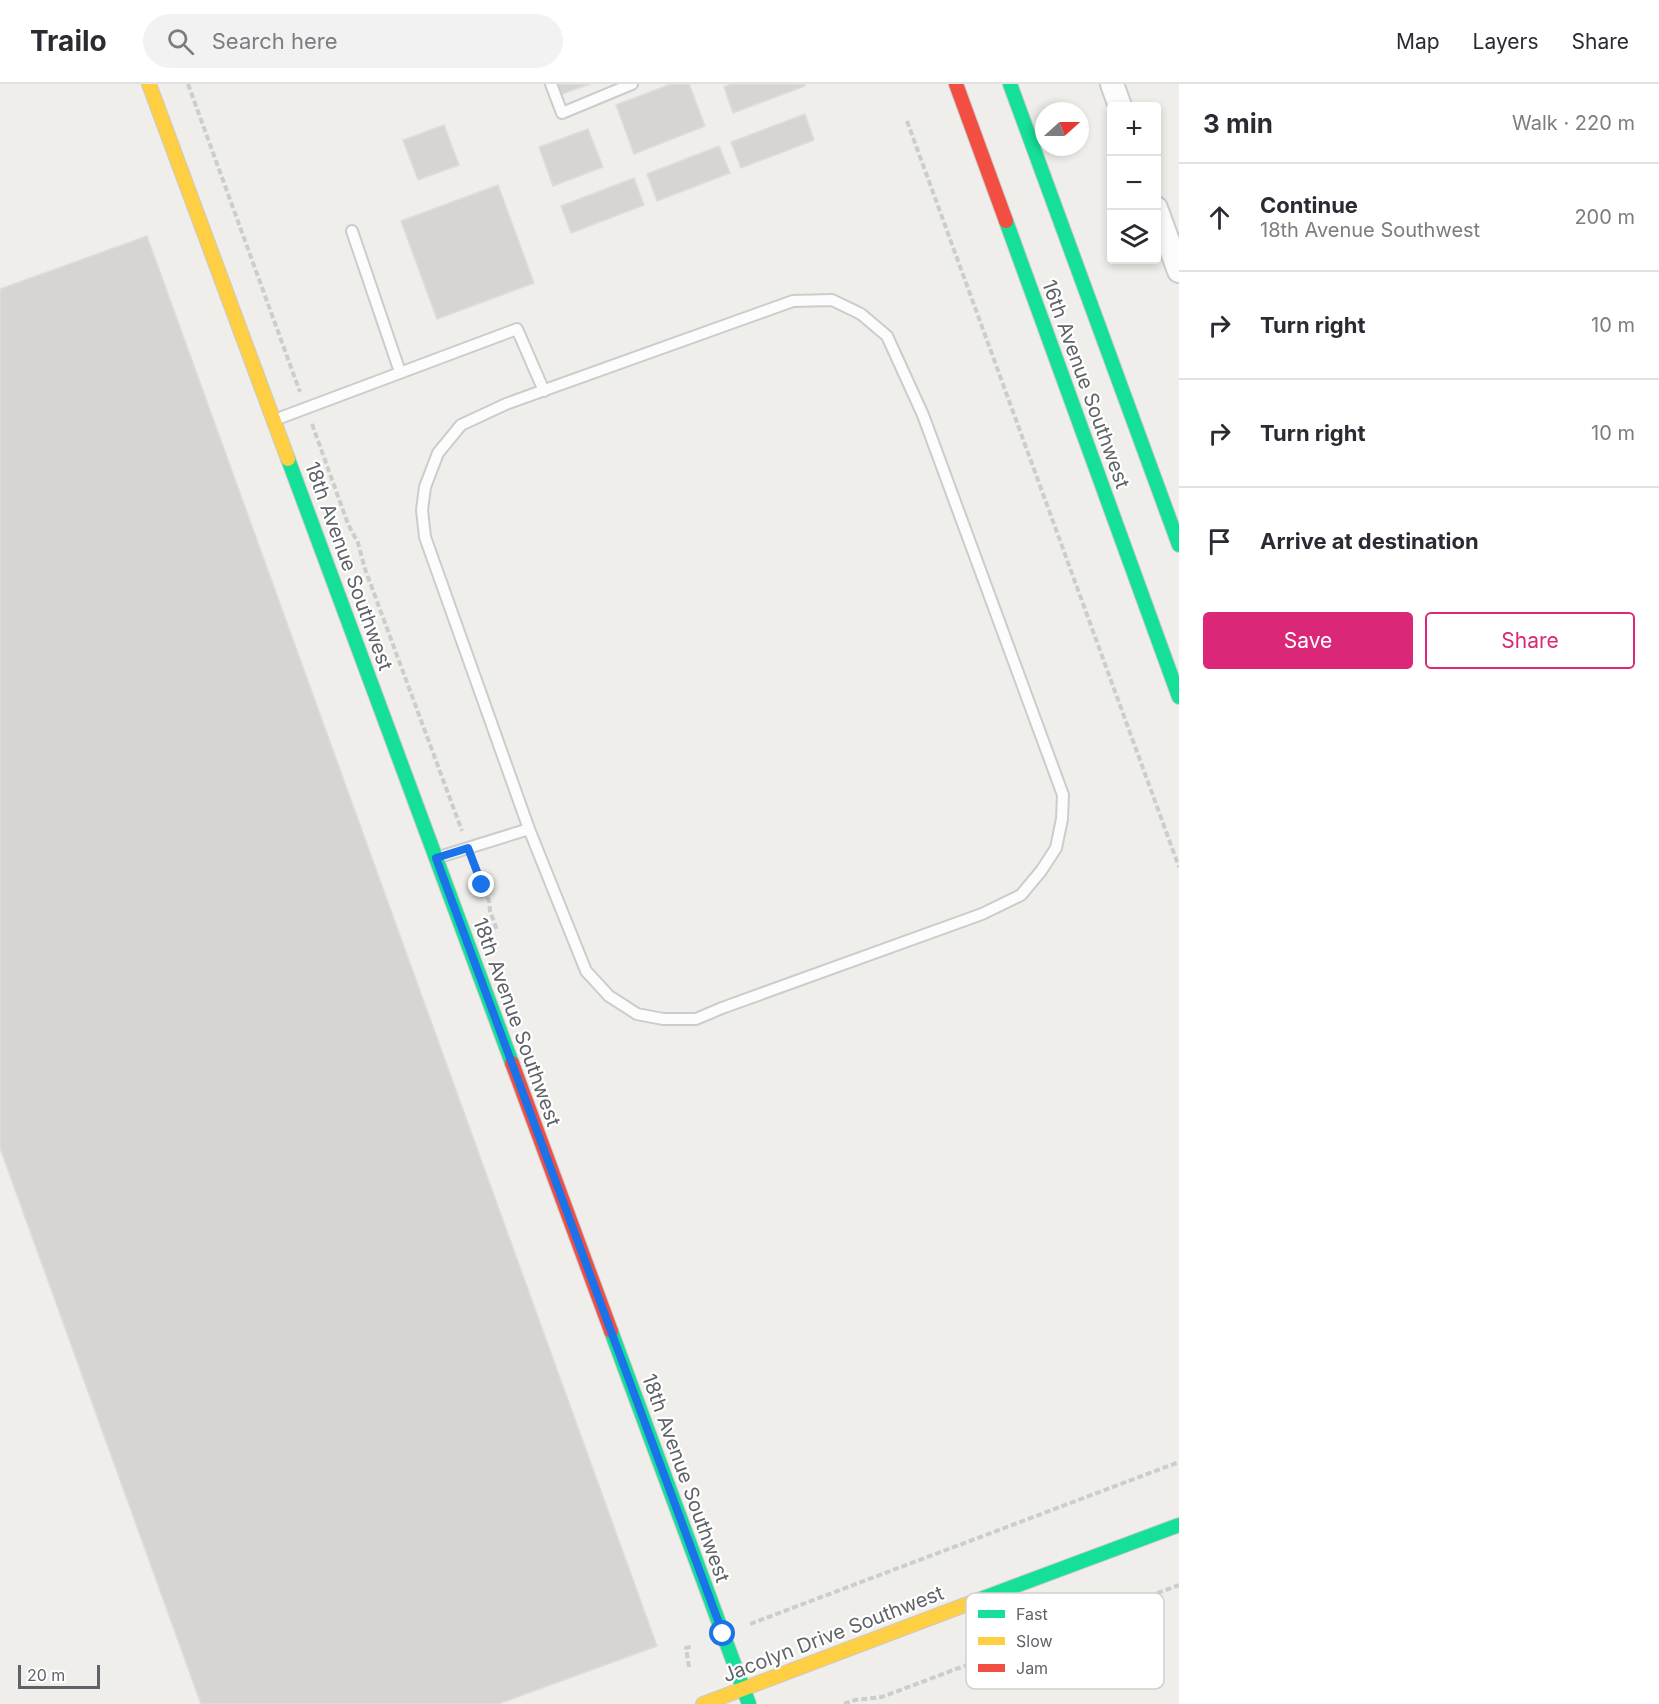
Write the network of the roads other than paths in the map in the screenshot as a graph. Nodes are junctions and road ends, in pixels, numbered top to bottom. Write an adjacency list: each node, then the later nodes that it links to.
1 (149, 84): 13 (street, 18th Avenue Southwest)
2 (551, 84): 3 (lane)
3 (632, 84)
4 (956, 84): 15 (street, 16th Avenue Southwest)
5 (1010, 84): 14 (street, 16th Avenue Southwest)
6 (1112, 84): 7 (street)
7 (1119, 102)
8 (1157, 210): 10 (street)
9 (352, 231): 11 (lane)
10 (1179, 270)
11 (400, 372): 12 (lane); 13 (lane)
12 (544, 391): 16 (lane); 16 (lane)
13 (274, 420): 17 (street, 18th Avenue Southwest)
14 (1179, 545)
15 (1179, 697)
16 (529, 829): 17 (lane)
17 (436, 858): 21 (street, 18th Avenue Southwest)
18 (1179, 1525): 19 (street, Jacolyn Drive Southwest)
19 (999, 1593)
20 (966, 1605): 21 (street, Jacolyn Drive Southwest)
21 (744, 1689): 22 (street, Jacolyn Drive Southwest); 23 (street, 18th Avenue Southwest)
22 (703, 1704)
23 (749, 1704)

